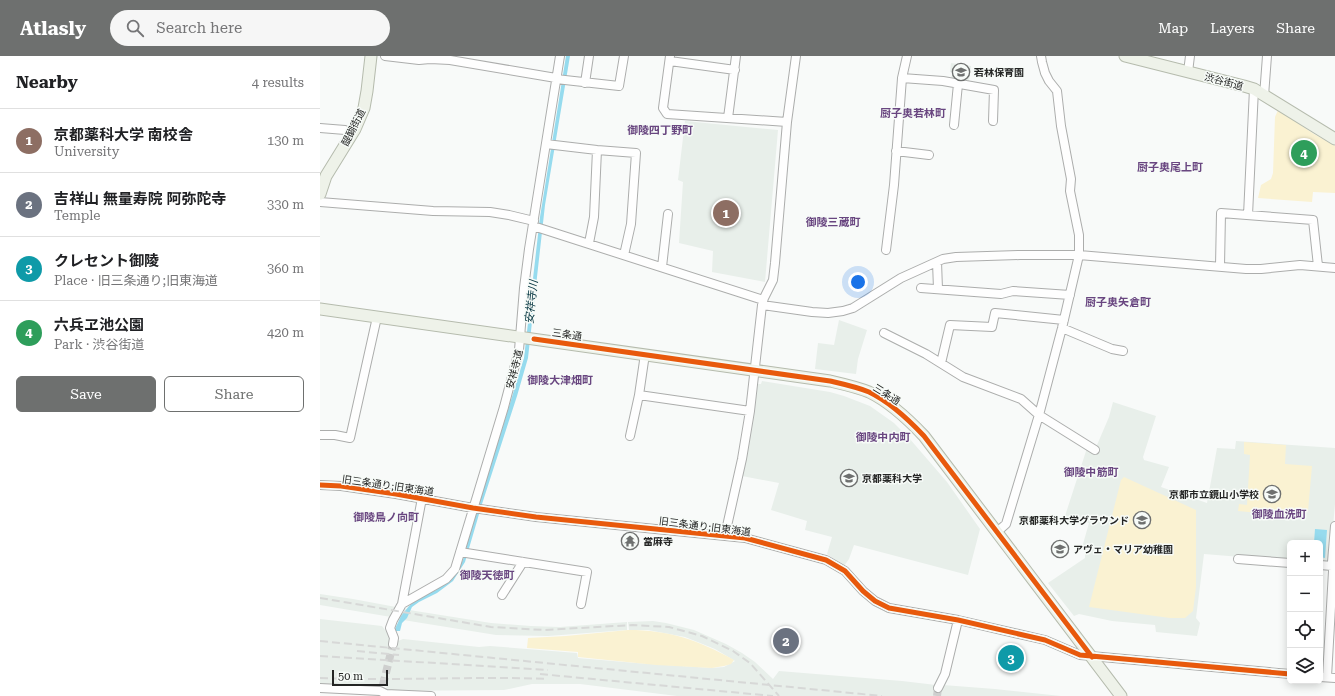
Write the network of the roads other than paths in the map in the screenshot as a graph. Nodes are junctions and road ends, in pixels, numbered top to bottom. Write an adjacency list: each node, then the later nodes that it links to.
1 (371, 56): 27 (main road, 醍醐街道)
2 (385, 56): 16 (street)
3 (560, 56): 16 (street, 安祥寺道)
4 (589, 56): 18 (street)
5 (624, 56): 18 (street)
6 (736, 56): 14 (street)
7 (796, 56): 24 (street)
8 (907, 56): 17 (street)
9 (1041, 56): 41 (street)
10 (1125, 56): 15 (main road, 渋谷街道)
11 (1190, 56): 15 (street)
12 (1267, 56): 21 (street)
13 (670, 58): 14 (street); 22 (street)
14 (735, 70): 22 (street)
15 (1188, 72): 20 (main road, 渋谷街道)
16 (556, 78): 18 (street); 29 (street, 安祥寺道)
17 (902, 78): 19 (street); 31 (street)
18 (585, 82)
19 (958, 84): 23 (street); 25 (street)
20 (1254, 89): 21 (main road, 渋谷街道); 36 (street)
21 (1264, 96): 28 (main road, 渋谷街道)
22 (728, 118): 24 (street)
23 (993, 121)
24 (787, 122): 50 (street)
25 (954, 125)
26 (320, 128): 27 (street)
27 (352, 134): 33 (main road, 醍醐街道)
28 (1335, 139)
29 (546, 144): 30 (street); 37 (street, 安祥寺道)
30 (597, 150): 38 (street); 40 (street)
31 (896, 151): 32 (street); 39 (street)
32 (929, 155)
33 (320, 194)
34 (320, 202): 37 (street)
35 (668, 214): 45 (street)
36 (1248, 215): 43 (street); 44 (street)
37 (534, 223): 38 (street); 55 (street, 安祥寺道)
38 (589, 243): 40 (street)
39 (886, 250)
40 (624, 255): 45 (street)
41 (1079, 255): 42 (street); 43 (street); 49 (street)
42 (937, 262): 48 (street); 50 (street)
43 (1220, 266): 44 (street)
44 (1318, 266): 46 (street)
45 (662, 267): 50 (street)
46 (1335, 268)
47 (921, 288): 48 (street)
48 (938, 289): 49 (street)
49 (1070, 295): 53 (street)
50 (763, 302): 59 (street)
51 (320, 309): 52 (main road, 三条通)
52 (377, 317): 55 (main road, 三条通); 63 (street)
53 (1063, 324): 56 (street); 58 (street); 62 (street)
54 (884, 333): 58 (street)
55 (526, 338): 57 (main road, 三条通); 68 (street, 安祥寺道)
56 (1123, 351)
57 (645, 354): 59 (main road, 三条通); 60 (street)
58 (941, 363): 62 (street)
59 (754, 370): 61 (street); 70 (main road, 三条通)
60 (639, 395): 61 (street); 64 (street)
61 (750, 411): 71 (street)
62 (1039, 415): 65 (street); 70 (street)
63 (320, 435)
64 (630, 436)
65 (1095, 450)
66 (320, 485): 67 (street, 旧三条通り;旧東海道)
67 (422, 498): 68 (street, 旧三条通り;旧東海道); 79 (street)
68 (477, 508): 71 (street, 旧三条通り;旧東海道); 72 (street, 安祥寺道)
69 (1335, 526): 77 (street)
70 (997, 532): 83 (main road, 三条通)
71 (725, 535): 81 (street, 旧三条通り;旧東海道)
72 (464, 552): 74 (street); 79 (street, 安祥寺道)
73 (1238, 559): 75 (street)
74 (523, 562): 78 (street); 80 (street)
75 (1287, 563)
76 (1323, 565): 77 (street)
77 (1332, 566): 85 (street)
78 (502, 595)
79 (402, 604): 82 (street)
80 (581, 604)
81 (958, 620): 83 (street, 旧三条通り;旧東海道); 87 (street)
82 (393, 644)
83 (1092, 657): 84 (street, 旧三条通り;旧東海道); 90 (main road, 三条通)
84 (1287, 674)
85 (1327, 678)
86 (320, 688): 88 (street)
87 (938, 688)
88 (381, 691): 89 (street)
89 (431, 696)
90 (1121, 696)

